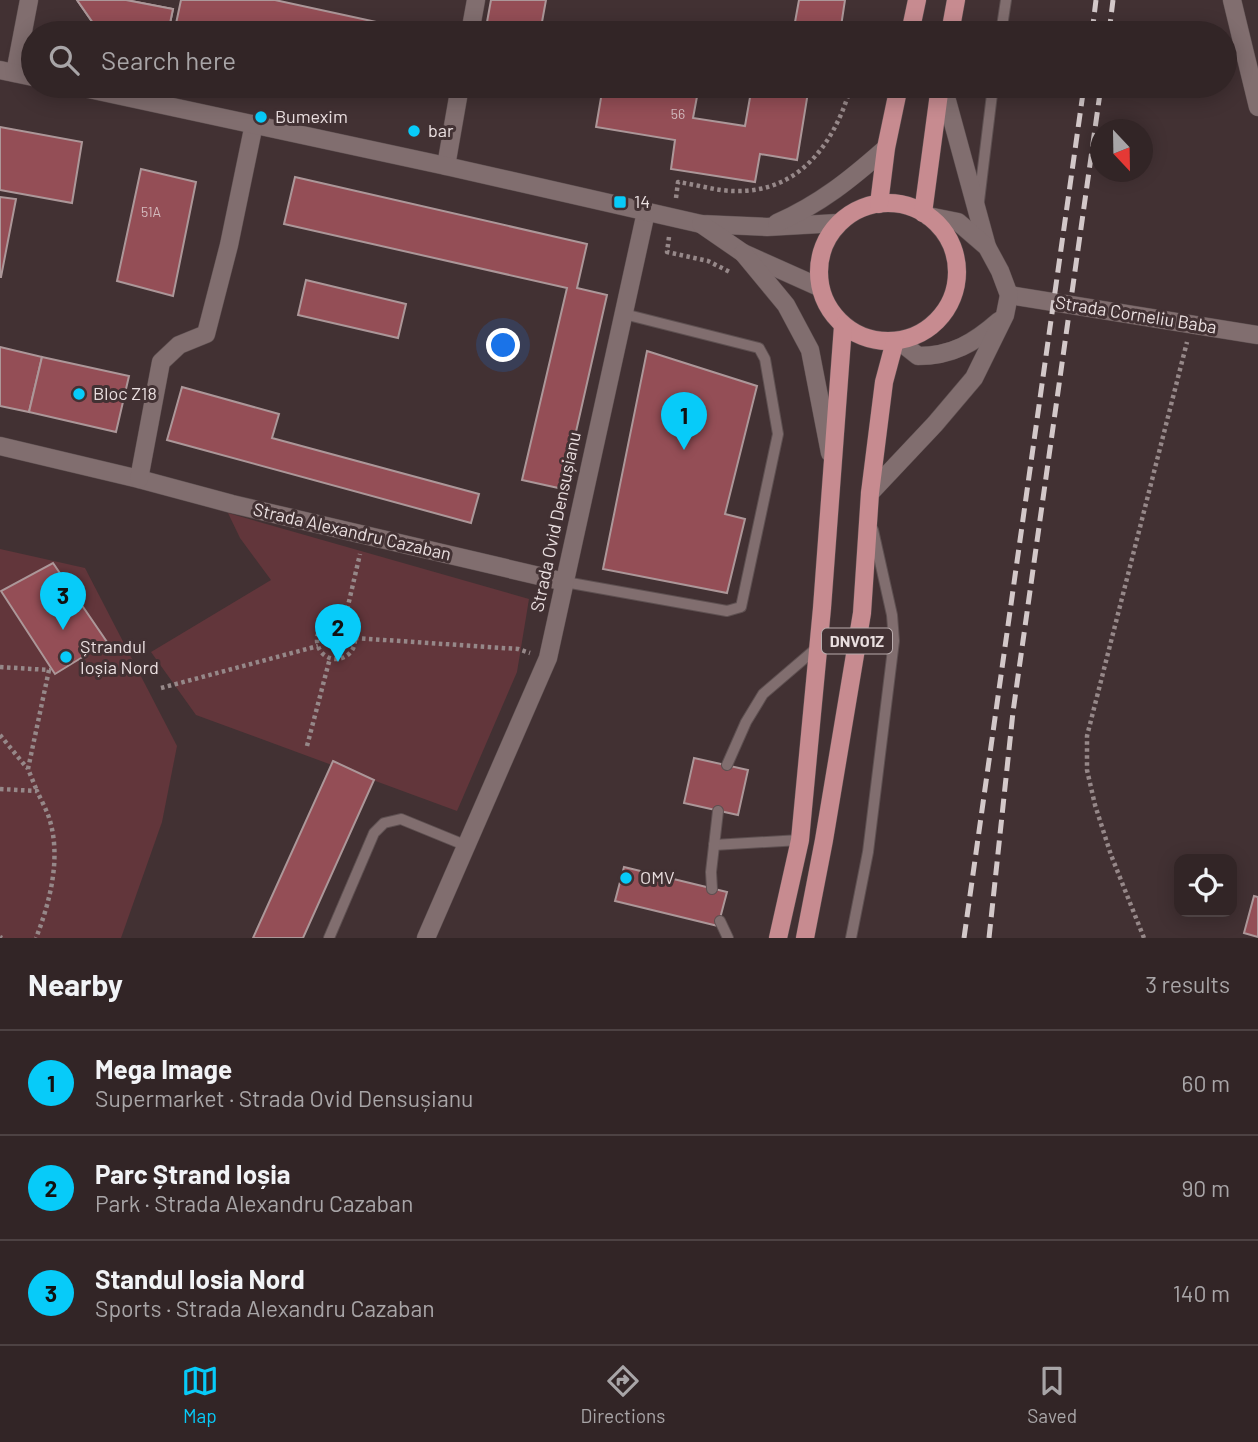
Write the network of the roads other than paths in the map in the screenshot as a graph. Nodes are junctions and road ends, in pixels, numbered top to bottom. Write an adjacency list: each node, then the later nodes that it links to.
1 (29, 0): 7 (street)
2 (476, 0): 8 (street)
3 (917, 0): 9 (main road)
4 (956, 0): 10 (main road)
5 (1006, 0): 11 (lane)
6 (1232, 0): 20 (street)
7 (22, 21)
8 (472, 21)
9 (913, 21)
10 (952, 21)
11 (1003, 21)
12 (21, 26): 13 (street)
13 (7, 71)
14 (132, 98): 21 (street)
15 (458, 98): 23 (street)
16 (896, 98): 22 (main road)
17 (940, 98): 27 (main road)
18 (945, 98): 25 (street)
19 (992, 98): 25 (lane)
20 (1258, 107)
21 (254, 124): 23 (street); 42 (street)
22 (886, 148): 24 (main road); 30 (street)
23 (446, 166): 26 (street)
24 (879, 204): 27 (main road); 28 (main road)
25 (978, 211): 31 (street)
26 (646, 212): 29 (street); 35 (street, Strada Ovid Densușianu)
27 (925, 214): 31 (street); 39 (main road)
28 (838, 223): 30 (street); 33 (main road)
29 (701, 224): 30 (street); 32 (street)
30 (767, 227)
31 (987, 247): 34 (street)
32 (743, 253): 33 (street); 41 (street)
33 (819, 287): 37 (main road)
34 (1009, 295): 36 (street); 38 (street, Strada Corneliu Baba)
35 (624, 314): 44 (street, Strada Ovid Densușianu); 44 (lane)
36 (1005, 315): 39 (street); 43 (street)
37 (843, 326): 39 (main road); 41 (main road, DNVO1Z)
38 (1257, 332)
39 (897, 341): 43 (main road, DNVO1Z)
40 (0, 446): 42 (street, Strada Alexandru Cazaban)
41 (833, 472): 45 (main road, DNVO1Z)
42 (139, 479): 44 (street, Strada Alexandru Cazaban)
43 (869, 501): 57 (main road, DNVO1Z); 58 (lane)
44 (565, 582): 48 (street, Strada Ovid Densușianu)
45 (819, 646): 46 (lane); 49 (main road, DNVO1Z)
46 (727, 765)
47 (718, 811): 50 (lane)
48 (470, 838): 53 (lane); 54 (street, Strada Ovid Densușianu)
49 (800, 840): 50 (lane); 56 (main road, DNVO1Z)
50 (714, 845): 51 (lane)
51 (712, 889)
52 (719, 921): 55 (lane)
53 (329, 938)
54 (426, 938)
55 (728, 938)
56 (778, 938)
57 (805, 938)
58 (851, 938)

